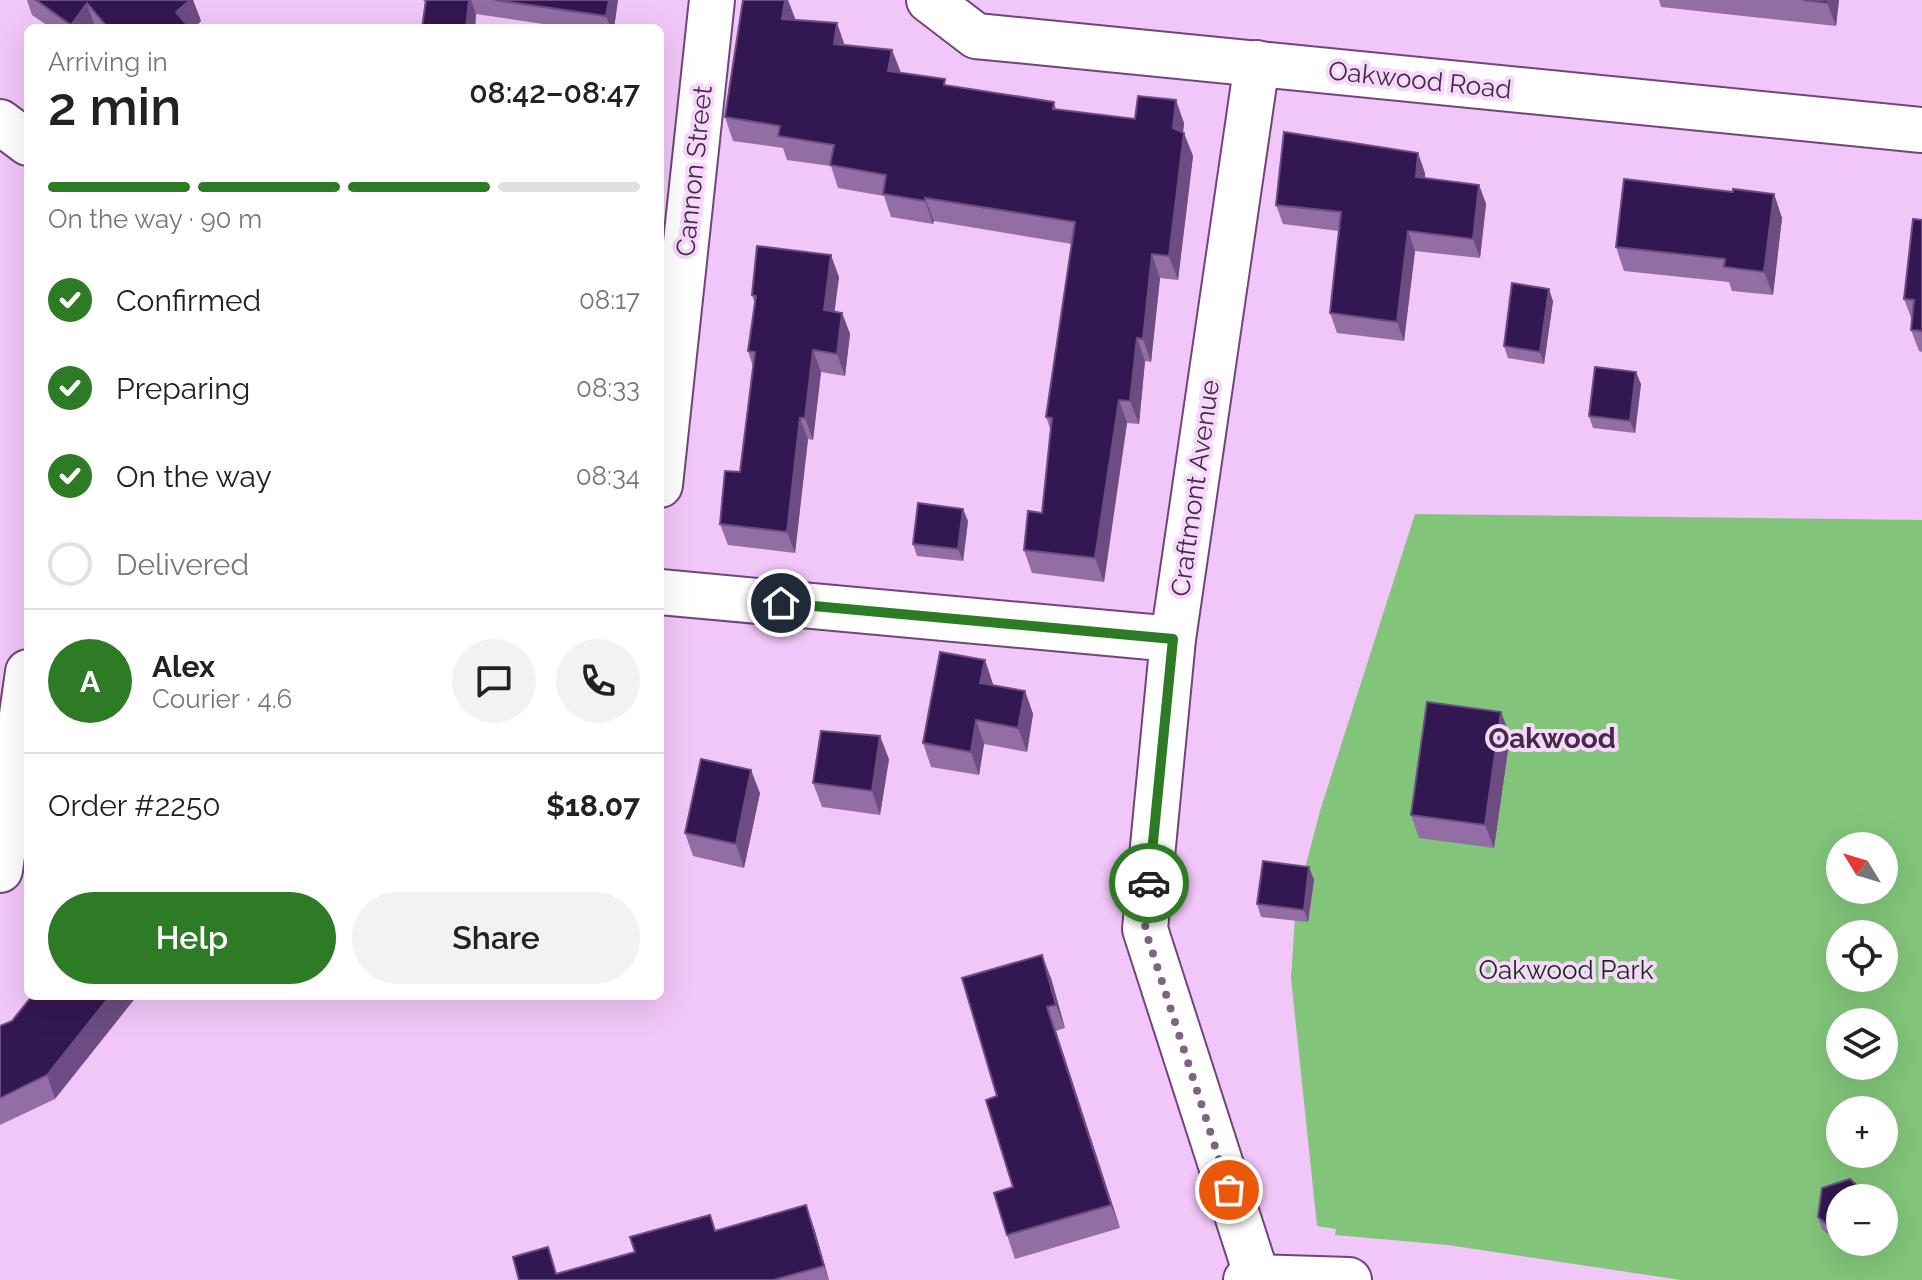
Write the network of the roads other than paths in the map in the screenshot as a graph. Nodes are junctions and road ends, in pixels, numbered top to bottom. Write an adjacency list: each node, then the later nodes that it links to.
1 (712, 0): 7 (street, Cannon Street)
2 (929, 0): 3 (street, Oakwood Road)
3 (1257, 63): 5 (street, Oakwood Road); 9 (street, Craftmont Avenue)
4 (0, 122): 6 (street)
5 (1922, 130)
6 (24, 140)
7 (664, 448)
8 (664, 592): 9 (street)
9 (1173, 639): 12 (street, Craftmont Avenue)
10 (24, 700): 11 (street)
11 (0, 870)
12 (1254, 1279): 13 (street)
13 (1349, 1280)

